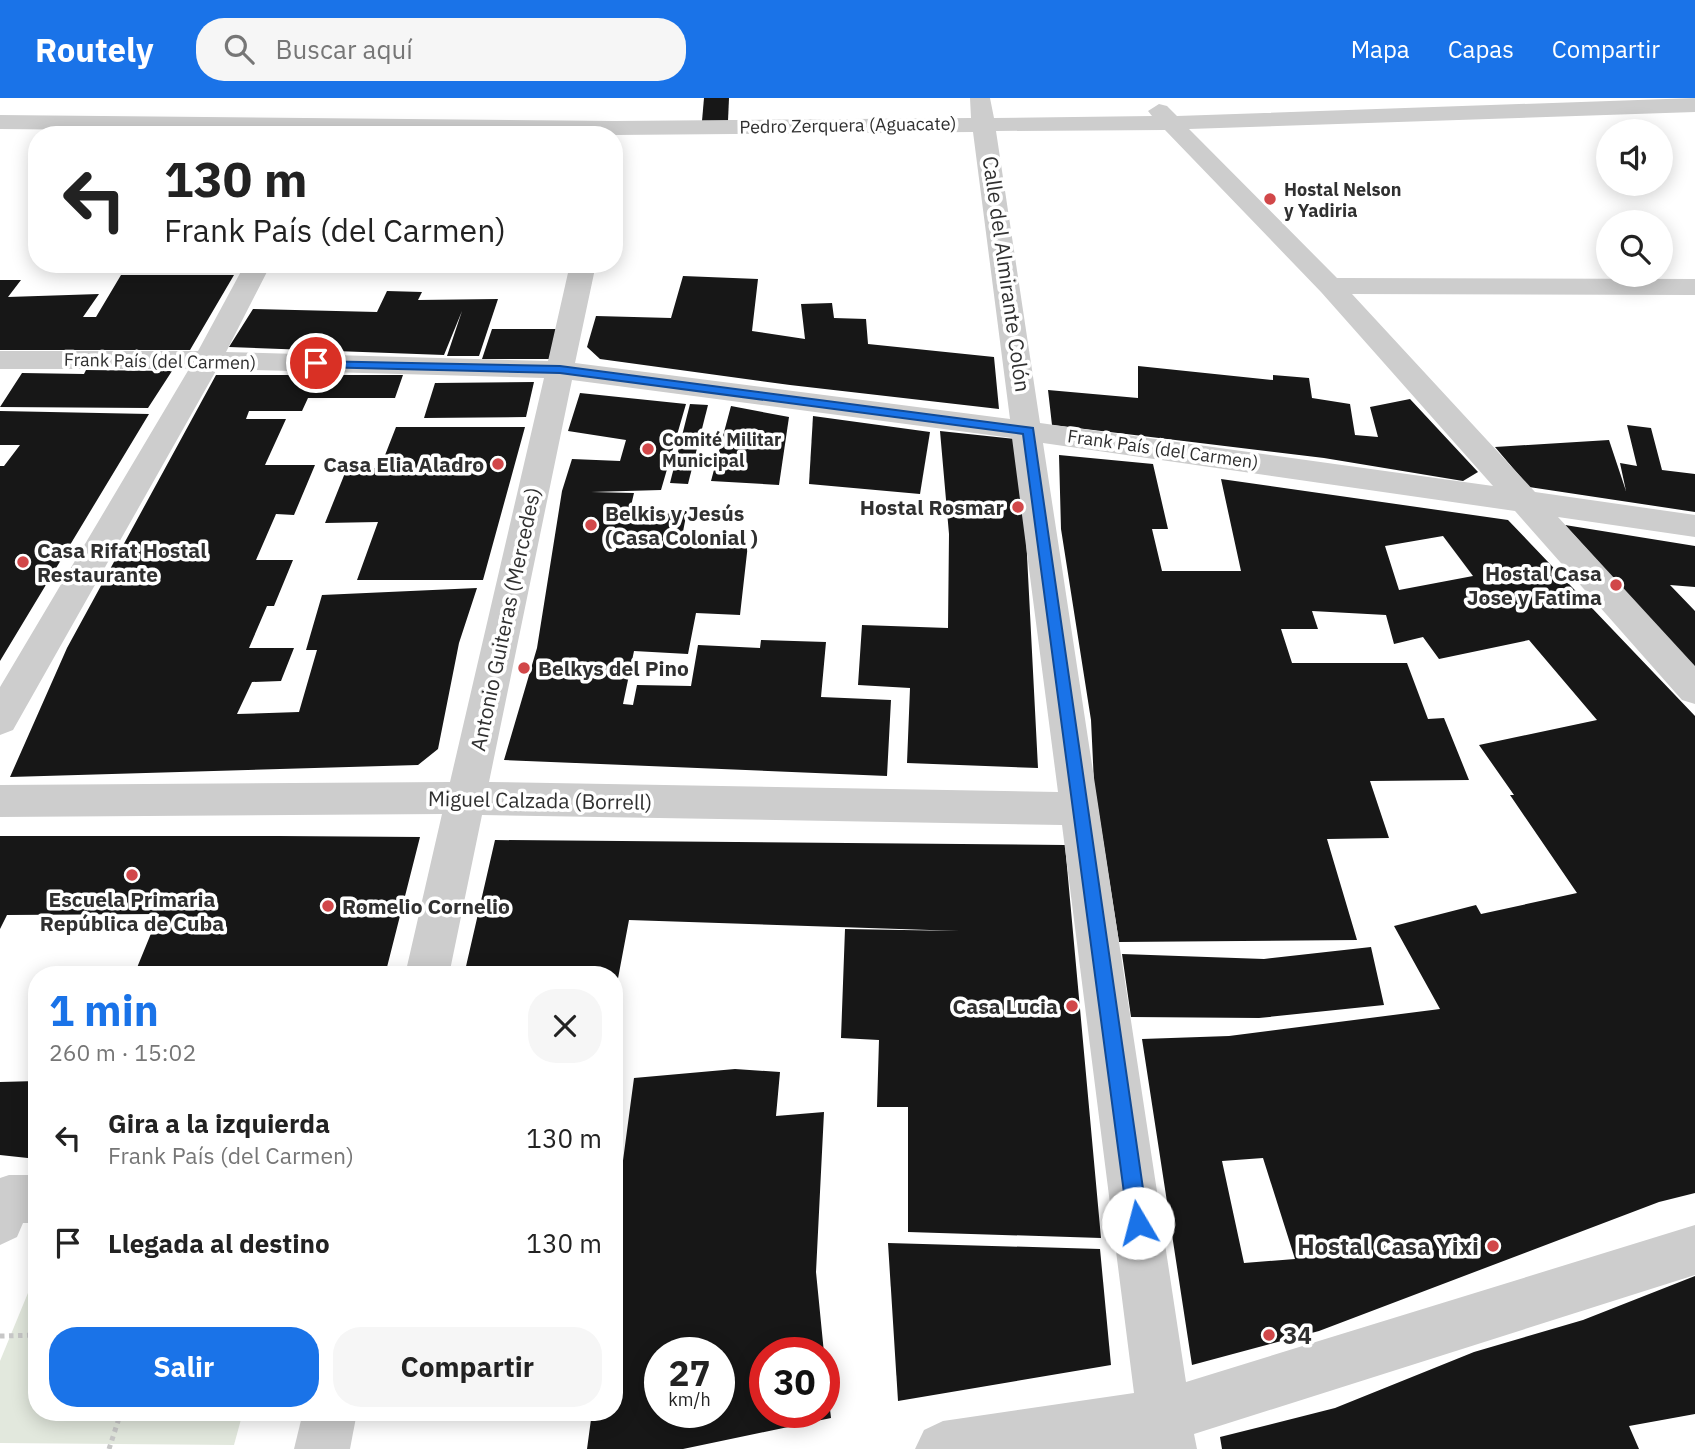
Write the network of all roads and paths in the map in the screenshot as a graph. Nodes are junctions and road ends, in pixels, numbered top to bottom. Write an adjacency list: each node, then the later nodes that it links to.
1 (22, 98): 5 (street)
2 (1147, 98): 8 (street)
3 (1695, 106): 8 (street, Pedro Zerquera (Aguacate))
4 (983, 111): 7 (street, Pedro Zerquera (Aguacate)); 8 (street, Pedro Zerquera (Aguacate)); 16 (street, Calle del Almirante Colón)
5 (0, 120): 6 (street, Pedro Zerquera (Aguacate))
6 (332, 122): 7 (street, Pedro Zerquera (Aguacate))
7 (614, 123)
8 (1171, 123): 11 (street)
9 (253, 273): 14 (street)
10 (581, 273): 15 (street, Antonio Guiteras (Mercedes))
11 (1330, 286): 12 (street); 17 (street)
12 (1695, 287)
13 (0, 360): 14 (street, Frank País (del Carmen))
14 (208, 360): 15 (street, Frank País (del Carmen)); 20 (street)
15 (560, 370): 16 (street, Frank País (del Carmen)); 21 (street, Antonio Guiteras (Mercedes))
16 (1028, 431): 17 (street, Frank País (del Carmen)); 23 (street, Calle del Almirante Colón)
17 (1520, 499): 18 (street, Frank País (del Carmen)); 19 (street)
18 (1695, 526)
19 (1695, 690)
20 (0, 720)
21 (466, 799): 22 (street, Miguel Calzada (Borrell)); 23 (street, Miguel Calzada (Borrell)); 24 (street, Antonio Guiteras (Mercedes))
22 (0, 801)
23 (1080, 809): 32 (street, Calle del Almirante Colón)
24 (429, 966)
25 (28, 1199): 26 (street)
26 (0, 1220)
27 (1695, 1250): 32 (street)
28 (28, 1335): 29 (path)
29 (0, 1336)
30 (118, 1421): 33 (path)
31 (328, 1421): 34 (street)
32 (1167, 1433): 35 (street)
33 (109, 1449)
34 (322, 1449)
35 (943, 1449)

